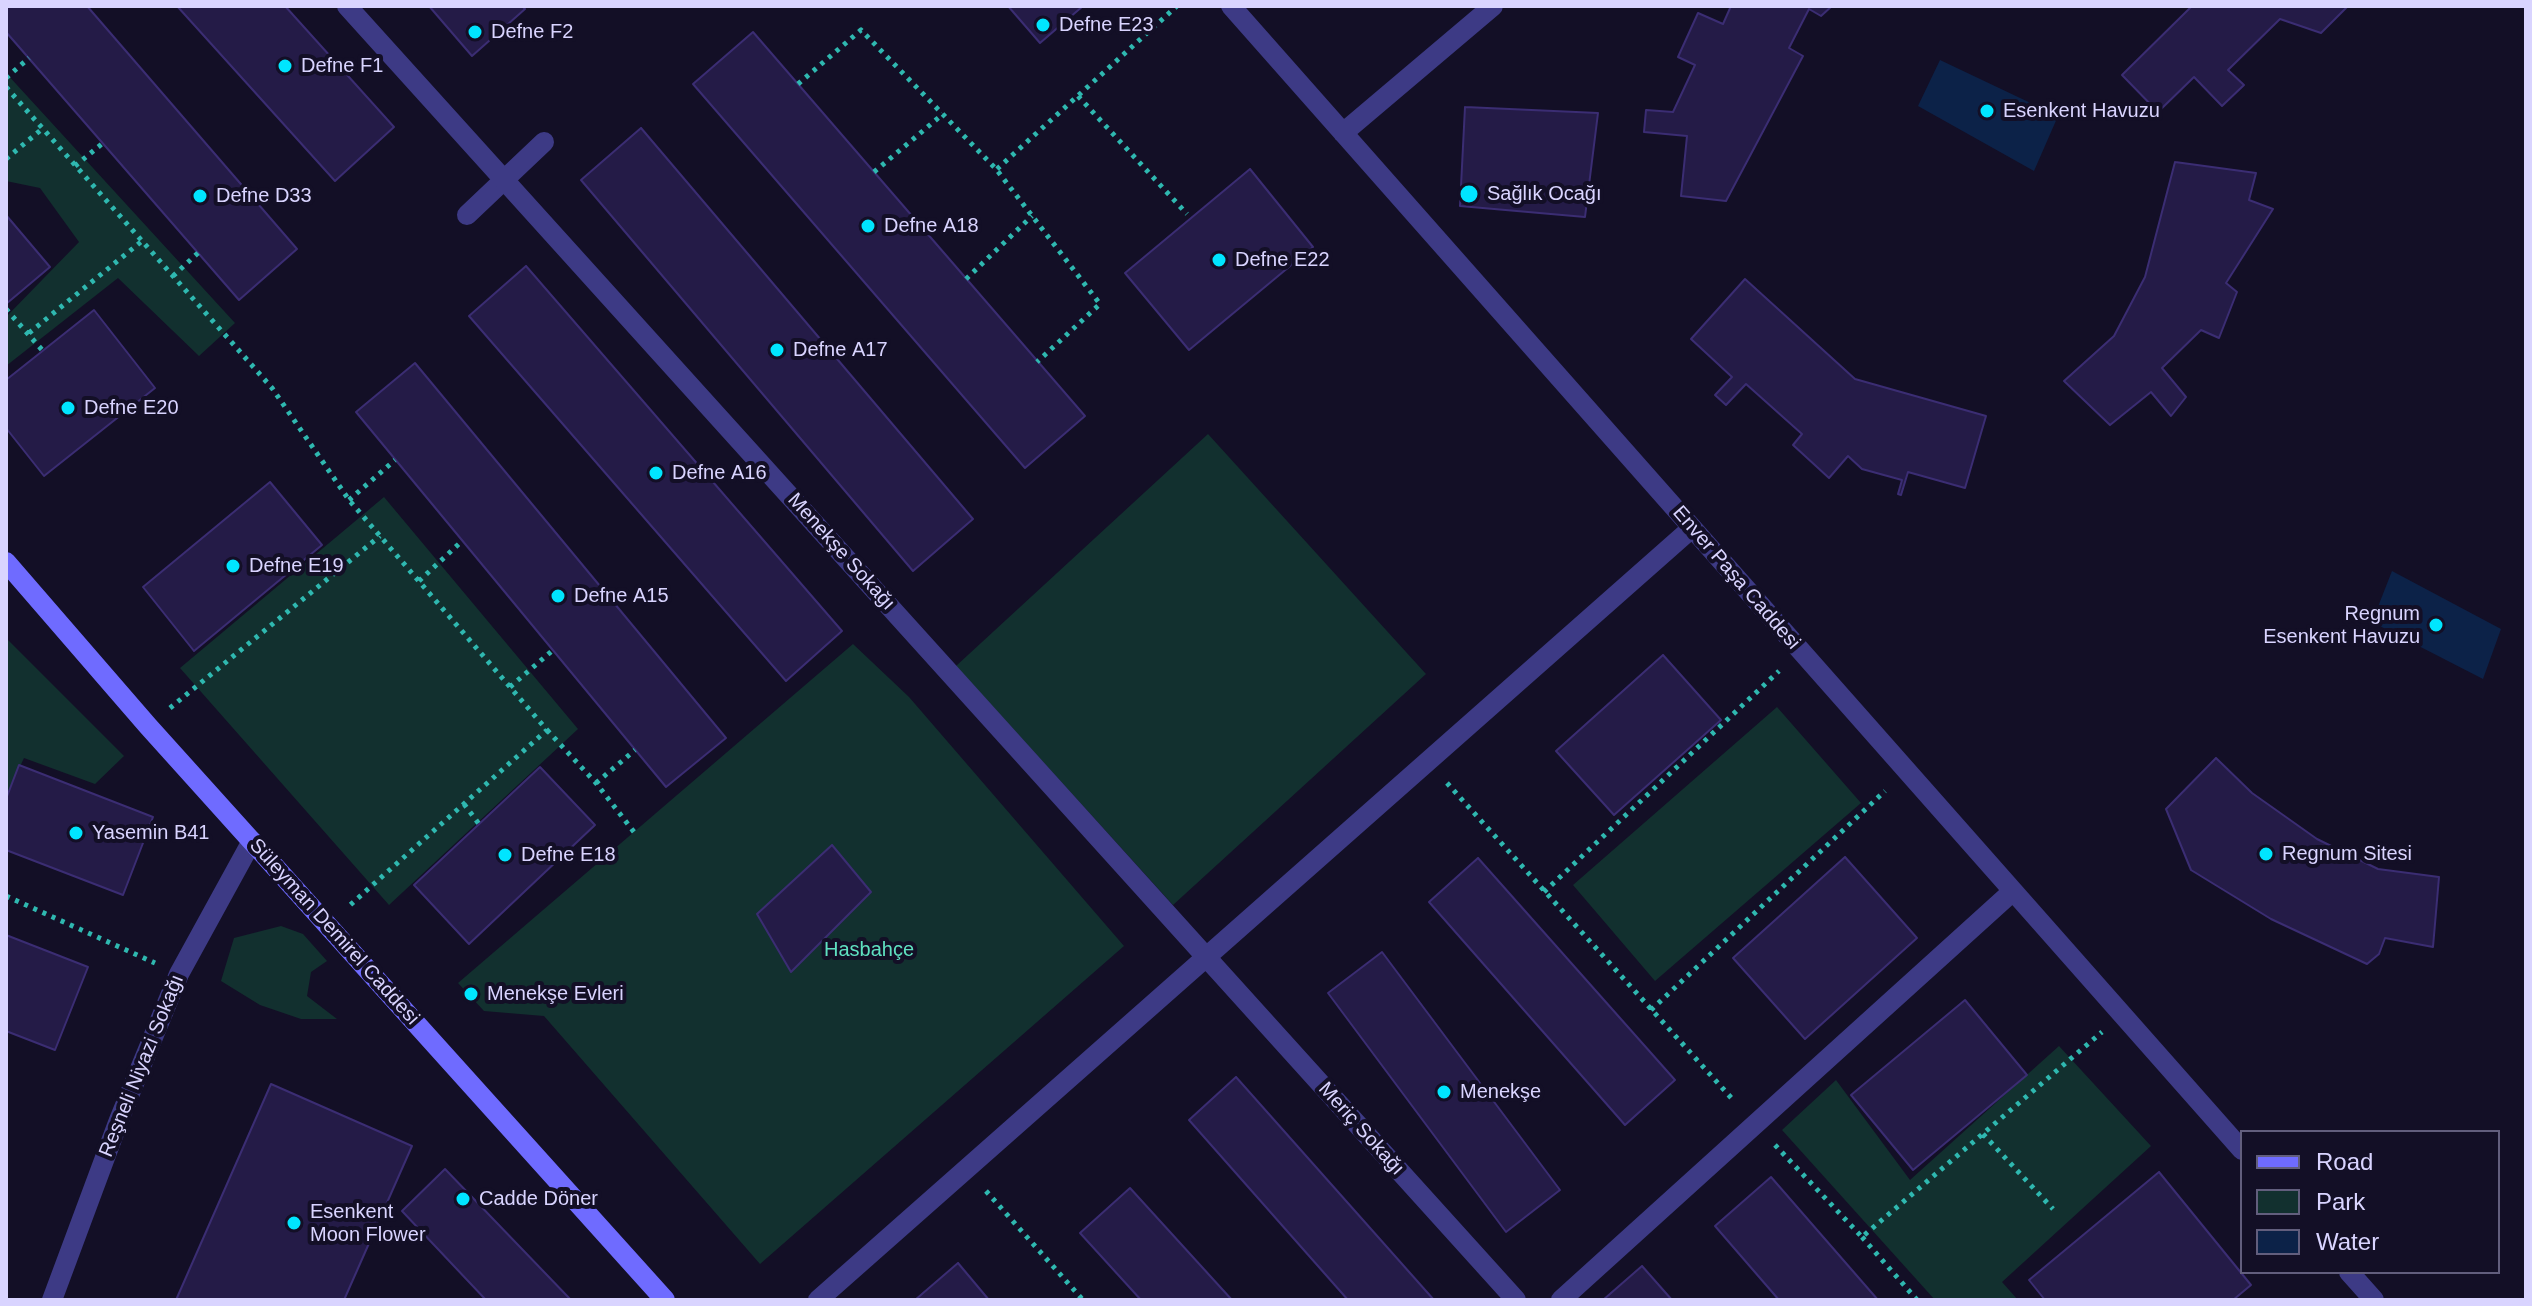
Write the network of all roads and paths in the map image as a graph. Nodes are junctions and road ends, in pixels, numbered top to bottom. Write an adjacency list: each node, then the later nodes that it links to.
1 (347, 6): 19 (street, Menekşe Sokağı)
2 (1177, 6): 9 (path)
3 (1231, 6): 12 (street, Enver Paşa Caddesi)
4 (1493, 6): 12 (street)
5 (29, 58): 6 (path)
6 (6, 78)
7 (798, 84): 10 (path)
8 (6, 87): 11 (path)
9 (1078, 96): 17 (path); 20 (path)
10 (943, 114): 17 (path); 18 (path)
11 (42, 129): 15 (path); 16 (path)
12 (1343, 133): 33 (street, Enver Paşa Caddesi)
13 (544, 142): 19 (street)
14 (103, 143): 16 (path)
15 (6, 159)
16 (75, 166): 23 (path)
17 (996, 169): 22 (path)
18 (874, 172)
19 (506, 179): 21 (street); 55 (street, Menekşe Sokağı)
20 (1187, 214)
21 (467, 215)
22 (1032, 216): 26 (path); 30 (path)
23 (142, 241): 25 (path); 28 (path)
24 (198, 253): 25 (path)
25 (173, 276): 32 (path)
26 (966, 279)
27 (6, 309): 28 (path)
28 (29, 333): 29 (path)
29 (43, 351)
30 (1037, 362)
31 (395, 460): 32 (path)
32 (349, 500): 34 (path)
33 (1692, 528): 39 (street, Enver Paşa Caddesi); 44 (street)
34 (380, 536): 37 (path); 41 (path)
35 (462, 541): 37 (path)
36 (6, 562): 41 (main road, Süleyman Demirel Caddesi)
37 (419, 581): 40 (path)
38 (553, 650): 40 (path)
39 (1800, 651): 45 (street, Enver Paşa Caddesi); 52 (path)
40 (510, 687): 42 (path)
41 (148, 726): 50 (main road, Süleyman Demirel Caddesi)
42 (547, 730): 46 (path); 47 (path)
43 (635, 750): 46 (path)
44 (1428, 761): 52 (path); 55 (street)
45 (1906, 771): 51 (street, Enver Paşa Caddesi); 57 (path)
46 (596, 783): 49 (path)
47 (464, 804): 48 (path); 54 (path)
48 (479, 824)
49 (634, 832)
50 (252, 841): 54 (main road, Süleyman Demirel Caddesi); 56 (street, Reşneli Niyazi Sokağı)
51 (2013, 891): 58 (street, Enver Paşa Caddesi); 59 (street)
52 (1544, 892): 57 (path)
53 (6, 896): 56 (path)
54 (328, 925): 67 (main road, Süleyman Demirel Caddesi)
55 (1206, 957): 62 (street); 70 (street, Meriç Sokağı)
56 (179, 974): 66 (street, Reşneli Niyazi Sokağı)
57 (1651, 1010): 59 (path)
58 (2122, 1015): 60 (path); 61 (street, Enver Paşa Caddesi)
59 (1755, 1124): 64 (path); 71 (street)
60 (1983, 1134): 63 (path); 64 (path)
61 (2240, 1148)
62 (966, 1169): 68 (street); 69 (path)
63 (2053, 1209)
64 (1862, 1237): 72 (path)
65 (2351, 1274): 73 (street)
66 (52, 1300)
67 (665, 1300)
68 (818, 1300)
69 (1083, 1300)
70 (1516, 1300)
71 (1561, 1300)
72 (1917, 1300)
73 (2374, 1300)

